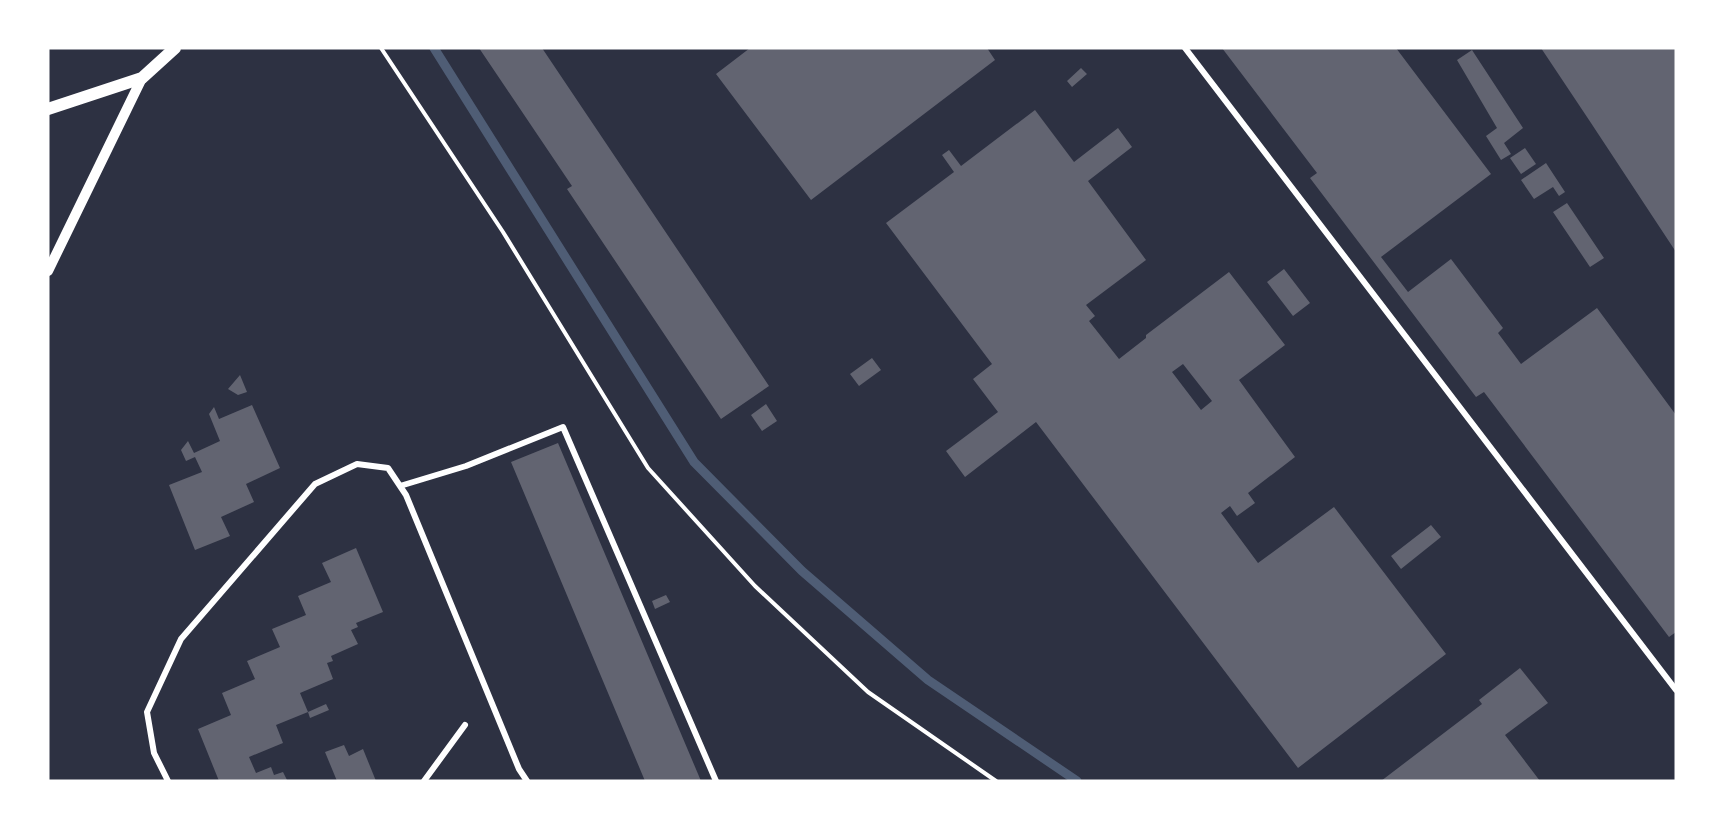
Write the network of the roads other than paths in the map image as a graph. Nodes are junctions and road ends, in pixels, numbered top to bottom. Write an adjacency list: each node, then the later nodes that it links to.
1 (175, 48): 3 (main road)
2 (1185, 48): 7 (street)
3 (142, 78): 4 (main road); 5 (street)
4 (48, 109)
5 (48, 271)
6 (400, 486): 9 (street); 11 (street); 12 (street)
7 (1676, 690)
8 (465, 725): 10 (street)
9 (168, 781)
10 (424, 781)
11 (527, 781)
12 (716, 781)

